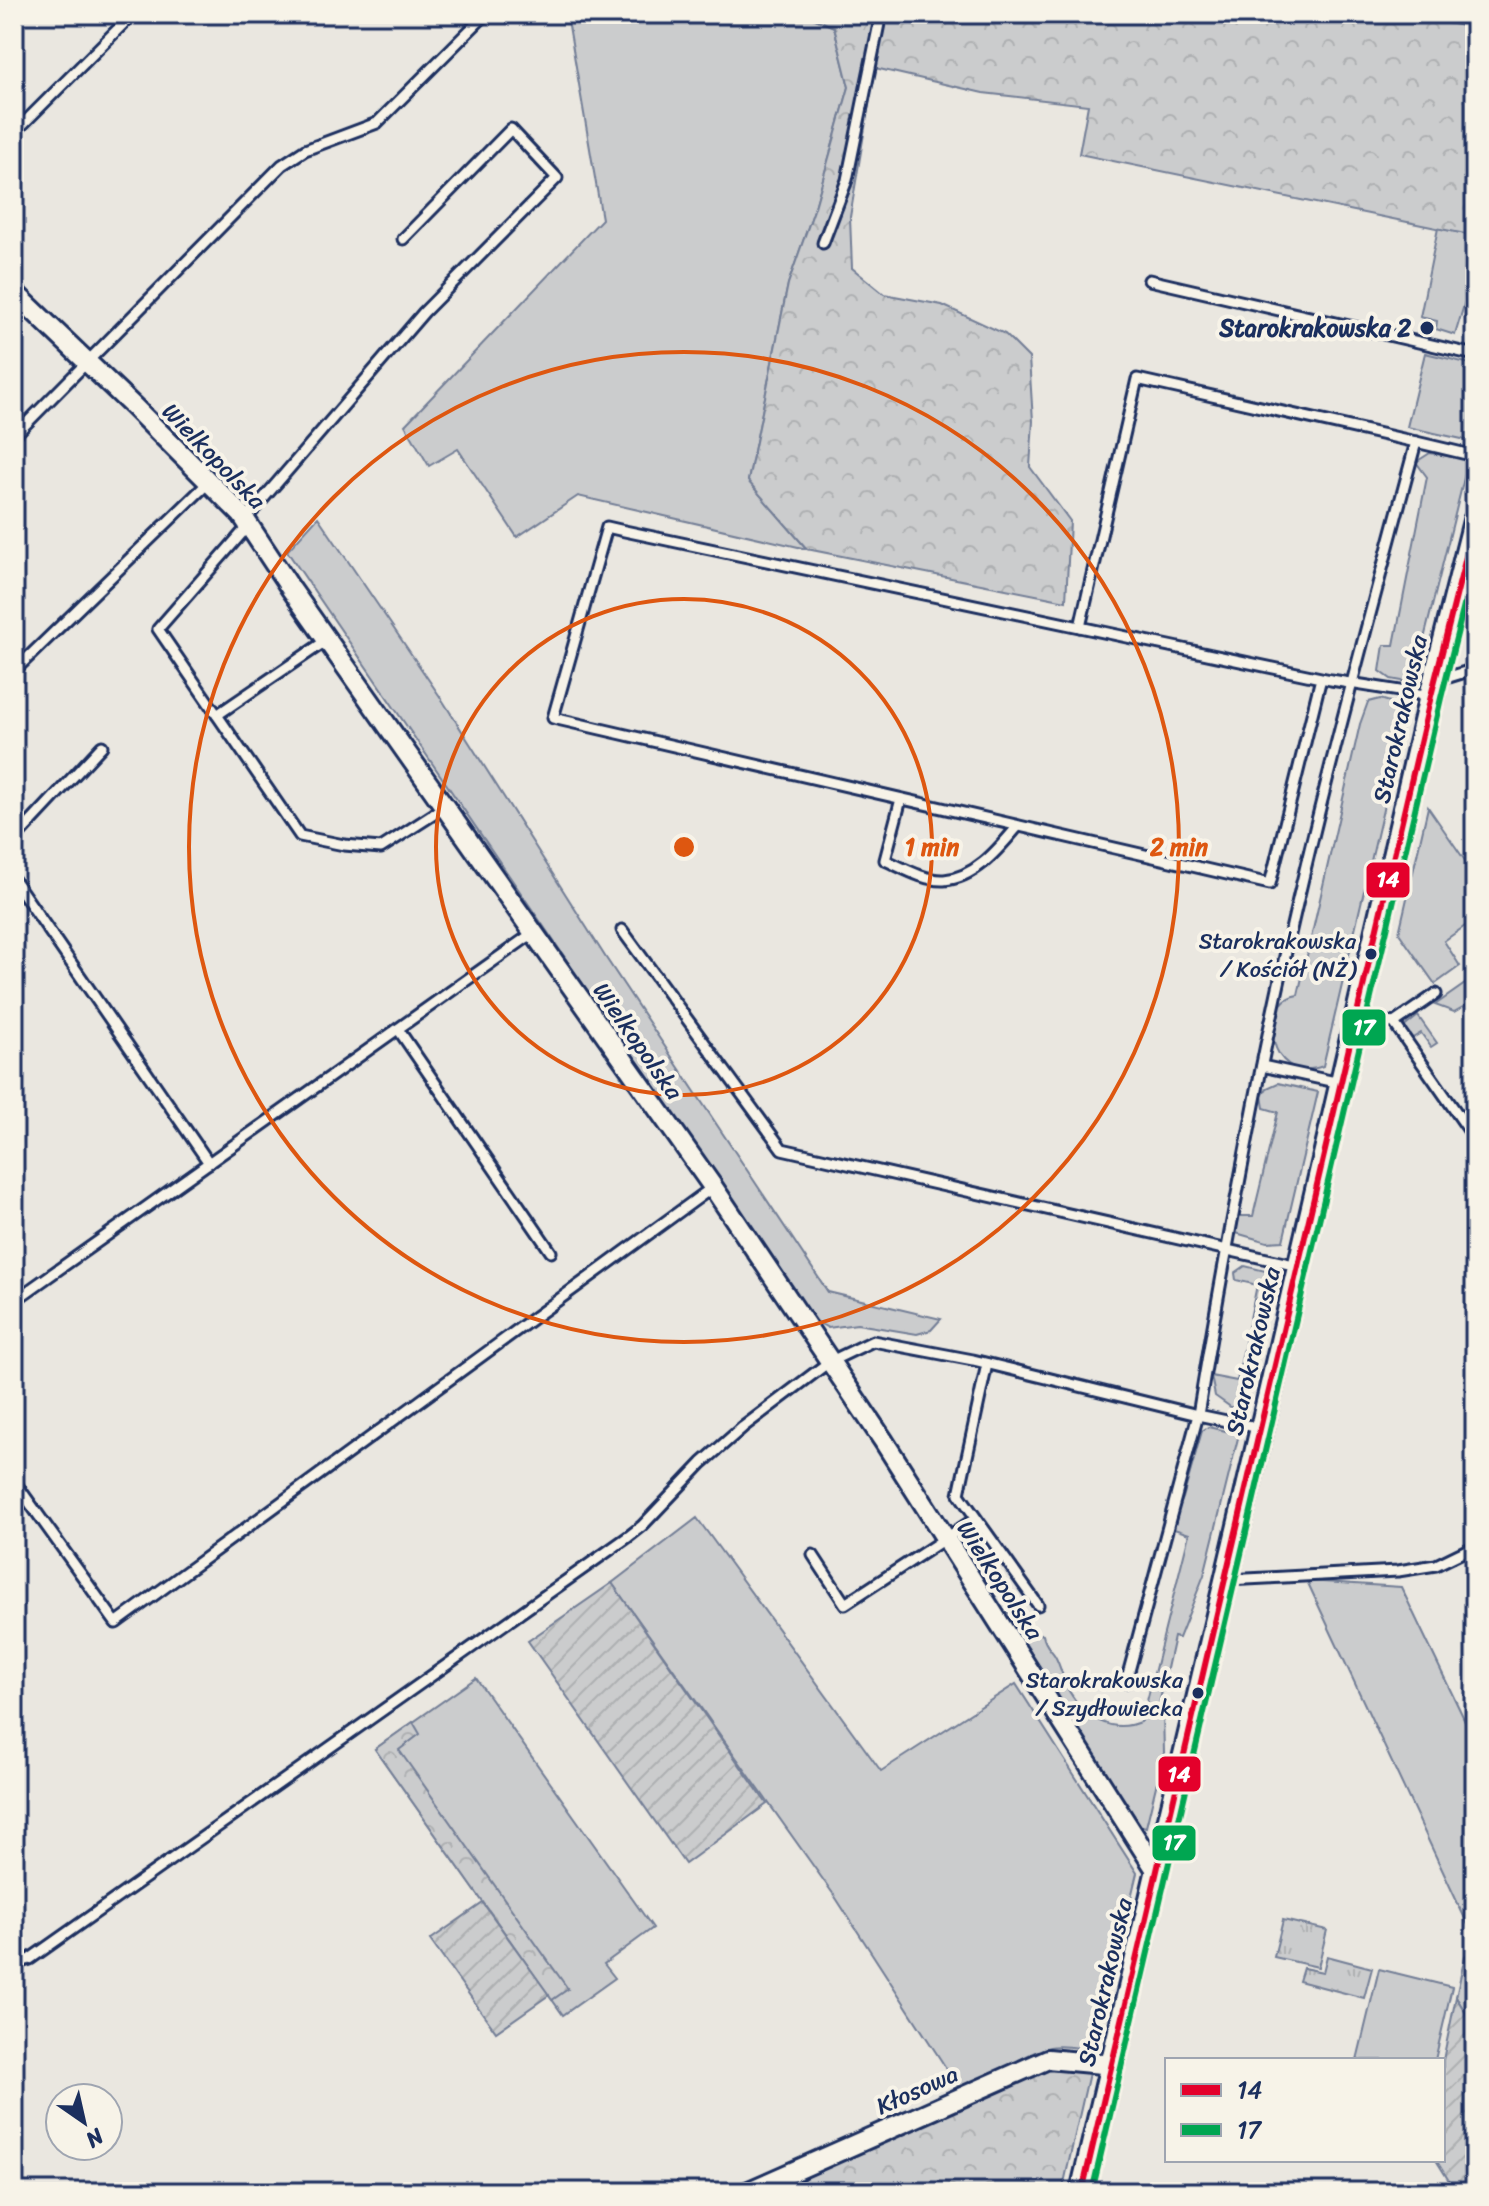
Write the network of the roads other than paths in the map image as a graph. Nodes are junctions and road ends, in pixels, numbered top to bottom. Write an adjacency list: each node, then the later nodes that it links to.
1 (133, 14): 4 (lane)
2 (486, 14): 10 (lane)
3 (881, 14): 6 (lane)
4 (14, 133)
5 (403, 239): 16 (lane)
6 (823, 243)
7 (1149, 280): 9 (lane)
8 (15, 296): 10 (street, Wielkopolska)
9 (1475, 355)
10 (88, 363): 11 (lane); 14 (street, Wielkopolska)
11 (14, 436)
12 (1416, 442): 13 (lane); 17 (lane); 22 (lane)
13 (1475, 456)
14 (209, 482): 16 (street, Wielkopolska); 20 (lane)
15 (1475, 521): 23 (street, Starokrakowska)
16 (247, 522): 18 (street, Wielkopolska); 24 (lane)
17 (1080, 627): 21 (lane); 26 (lane)
18 (327, 640): 24 (lane); 27 (street, Wielkopolska)
19 (1475, 669): 23 (lane)
20 (14, 671)
21 (1321, 678): 22 (lane); 28 (lane)
22 (1352, 682): 23 (lane); 37 (lane)
23 (1433, 689): 34 (street, Starokrakowska)
24 (217, 715): 27 (lane)
25 (102, 746): 29 (lane)
26 (901, 799): 28 (lane); 28 (lane)
27 (445, 807): 32 (street, Wielkopolska)
28 (1018, 826)
29 (14, 840)
30 (14, 880): 40 (lane)
31 (622, 930): 42 (lane)
32 (533, 933): 36 (lane); 41 (street, Wielkopolska)
33 (1436, 994): 35 (lane)
34 (1357, 1018): 35 (lane); 38 (street, Starokrakowska)
35 (1394, 1023): 39 (lane)
36 (398, 1029): 40 (lane); 43 (lane)
37 (1262, 1066): 38 (lane); 42 (lane)
38 (1342, 1084): 44 (street, Starokrakowska)
39 (1475, 1139)
40 (209, 1163): 45 (lane)
41 (713, 1187): 46 (street, Wielkopolska); 50 (lane)
42 (1225, 1250): 44 (lane); 48 (lane)
43 (551, 1252)
44 (1300, 1266): 49 (street, Starokrakowska)
45 (14, 1301)
46 (829, 1362): 47 (lane); 52 (street, Wielkopolska); 59 (lane)
47 (987, 1364): 48 (lane); 51 (lane)
48 (1198, 1415): 49 (lane); 57 (lane)
49 (1262, 1428): 55 (street, Starokrakowska)
50 (14, 1481)
51 (975, 1519): 52 (lane); 56 (lane)
52 (945, 1539): 54 (lane); 58 (street, Wielkopolska)
53 (1475, 1546): 55 (lane)
54 (813, 1555)
55 (1226, 1580): 58 (street, Starokrakowska)
56 (1038, 1605)
57 (1126, 1682)
58 (1156, 1870): 60 (street, Starokrakowska)
59 (14, 1964)
60 (1113, 2065): 61 (street, Kłosowa); 62 (street, Starokrakowska)
61 (747, 2192)
62 (1082, 2192)

